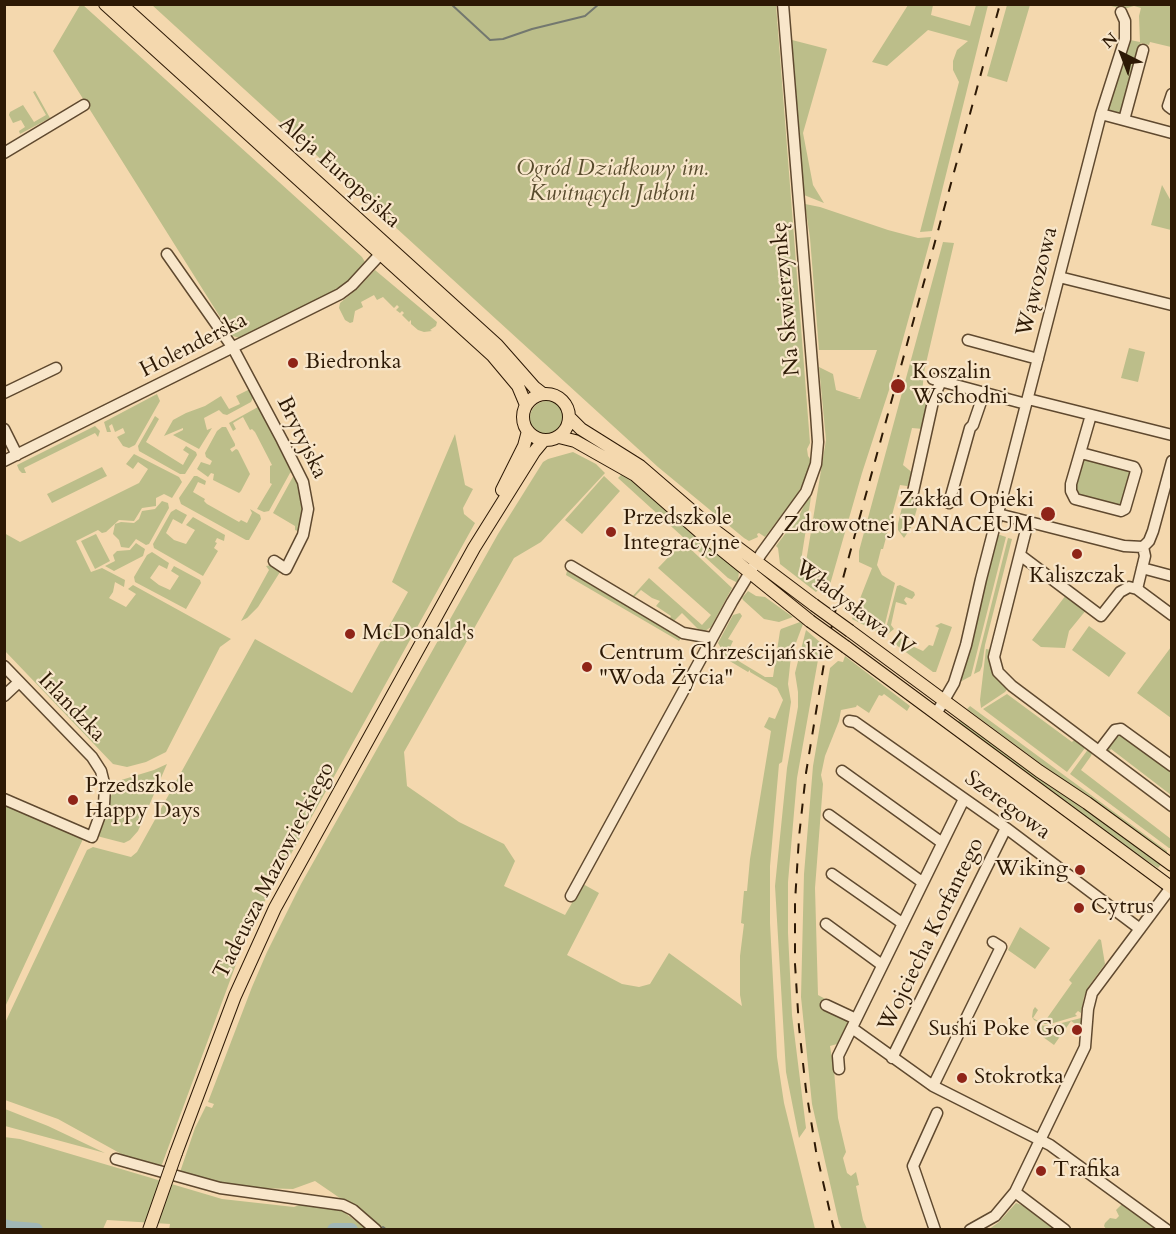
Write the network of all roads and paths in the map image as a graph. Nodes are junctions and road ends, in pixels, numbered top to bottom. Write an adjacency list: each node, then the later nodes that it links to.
1 (105, 4): 13 (main road, Aleja Europejska)
2 (121, 4): 13 (main road, Aleja Europejska)
3 (783, 4): 46 (street, Na Skwierzynkę)
4 (1121, 12): 9 (street, Wąwozowa)
5 (1143, 50): 10 (street)
6 (1172, 94): 8 (street)
7 (84, 105): 12 (street)
8 (1172, 109)
9 (1101, 114): 10 (street); 15 (street, Wąwozowa)
10 (1124, 120): 11 (street)
11 (1171, 132)
12 (4, 153)
13 (384, 250): 18 (street, Holenderska); 23 (main road, Aleja Europejska); 25 (main road, Aleja Europejska)
14 (167, 254): 18 (street)
15 (1059, 277): 16 (street); 19 (street, Wąwozowa)
16 (1172, 305)
17 (968, 340): 19 (street)
18 (233, 348): 34 (street, Holenderska); 44 (street, Brytyjska)
19 (1038, 359): 24 (street, Wąwozowa)
20 (56, 368): 21 (street)
21 (4, 393)
22 (984, 393): 24 (street); 37 (street); 38 (street)
23 (543, 394): 25 (main road); 27 (main road)
24 (1027, 401): 26 (street); 39 (street, Wąwozowa)
25 (526, 405): 29 (main road)
26 (1091, 415): 30 (street); 33 (street)
27 (570, 418): 31 (main road); 46 (main road, Władysława IV)
28 (4, 429): 34 (street)
29 (528, 431): 32 (main road); 42 (main road, Tadeusza Mazowieckiego)
30 (1172, 435)
31 (558, 437): 32 (main road); 46 (main road, Władysława IV)
32 (544, 440): 42 (main road, Tadeusza Mazowieckiego)
33 (1081, 453): 33 (street)
34 (17, 455): 35 (street, Holenderska)
35 (4, 461)
36 (1172, 461): 41 (street)
37 (913, 492)
38 (949, 503)
39 (998, 514): 40 (street); 55 (street, Wąwozowa)
40 (1028, 522): 41 (street); 43 (street)
41 (1143, 547): 47 (street)
42 (474, 548): 86 (main road, Tadeusza Mazowieckiego, bridge)
43 (1020, 555): 49 (street); 58 (street)
44 (274, 561)
45 (571, 566): 51 (street)
46 (753, 566): 51 (street); 55 (main road, Władysława IV, bridge); 56 (main road, Władysława IV, bridge)
47 (1142, 568): 48 (street); 49 (street)
48 (1172, 576)
49 (1137, 589): 50 (street)
50 (1172, 615)
51 (711, 638): 71 (street)
52 (4, 666): 53 (street, Irlandzka)
53 (20, 682): 54 (street); 61 (street, Irlandzka)
54 (4, 696)
55 (944, 701): 56 (street); 67 (main road, Władysława IV)
56 (936, 714): 70 (main road, Władysława IV)
57 (849, 721): 62 (street, Szeregowa)
58 (1099, 751): 59 (street); 63 (street)
59 (1172, 766)
60 (842, 771): 66 (street)
61 (4, 799)
62 (964, 799): 65 (street, Szeregowa); 66 (street)
63 (1172, 806)
64 (829, 815): 69 (street)
65 (1006, 828): 74 (street, Szeregowa); 79 (street, Wojciecha Korfantego)
66 (941, 842): 69 (street)
67 (1172, 865)
68 (831, 873): 72 (street)
69 (922, 882): 72 (street)
70 (1171, 887): 74 (street)
71 (571, 896)
72 (902, 923): 76 (street)
73 (826, 924): 76 (street)
74 (1140, 929): 83 (street)
75 (1000, 947): 81 (street)
76 (882, 965): 78 (street)
77 (826, 1005): 78 (street)
78 (854, 1023): 79 (street); 80 (street)
79 (892, 1058): 81 (street)
80 (838, 1069)
81 (933, 1086): 83 (street)
82 (937, 1113): 88 (street)
83 (1040, 1138): 85 (street); 91 (street)
84 (116, 1159): 87 (street)
85 (1015, 1191): 89 (street); 90 (street)
86 (149, 1230)
87 (376, 1230)
88 (934, 1230)
89 (970, 1230)
90 (1065, 1230)
91 (1167, 1230)

